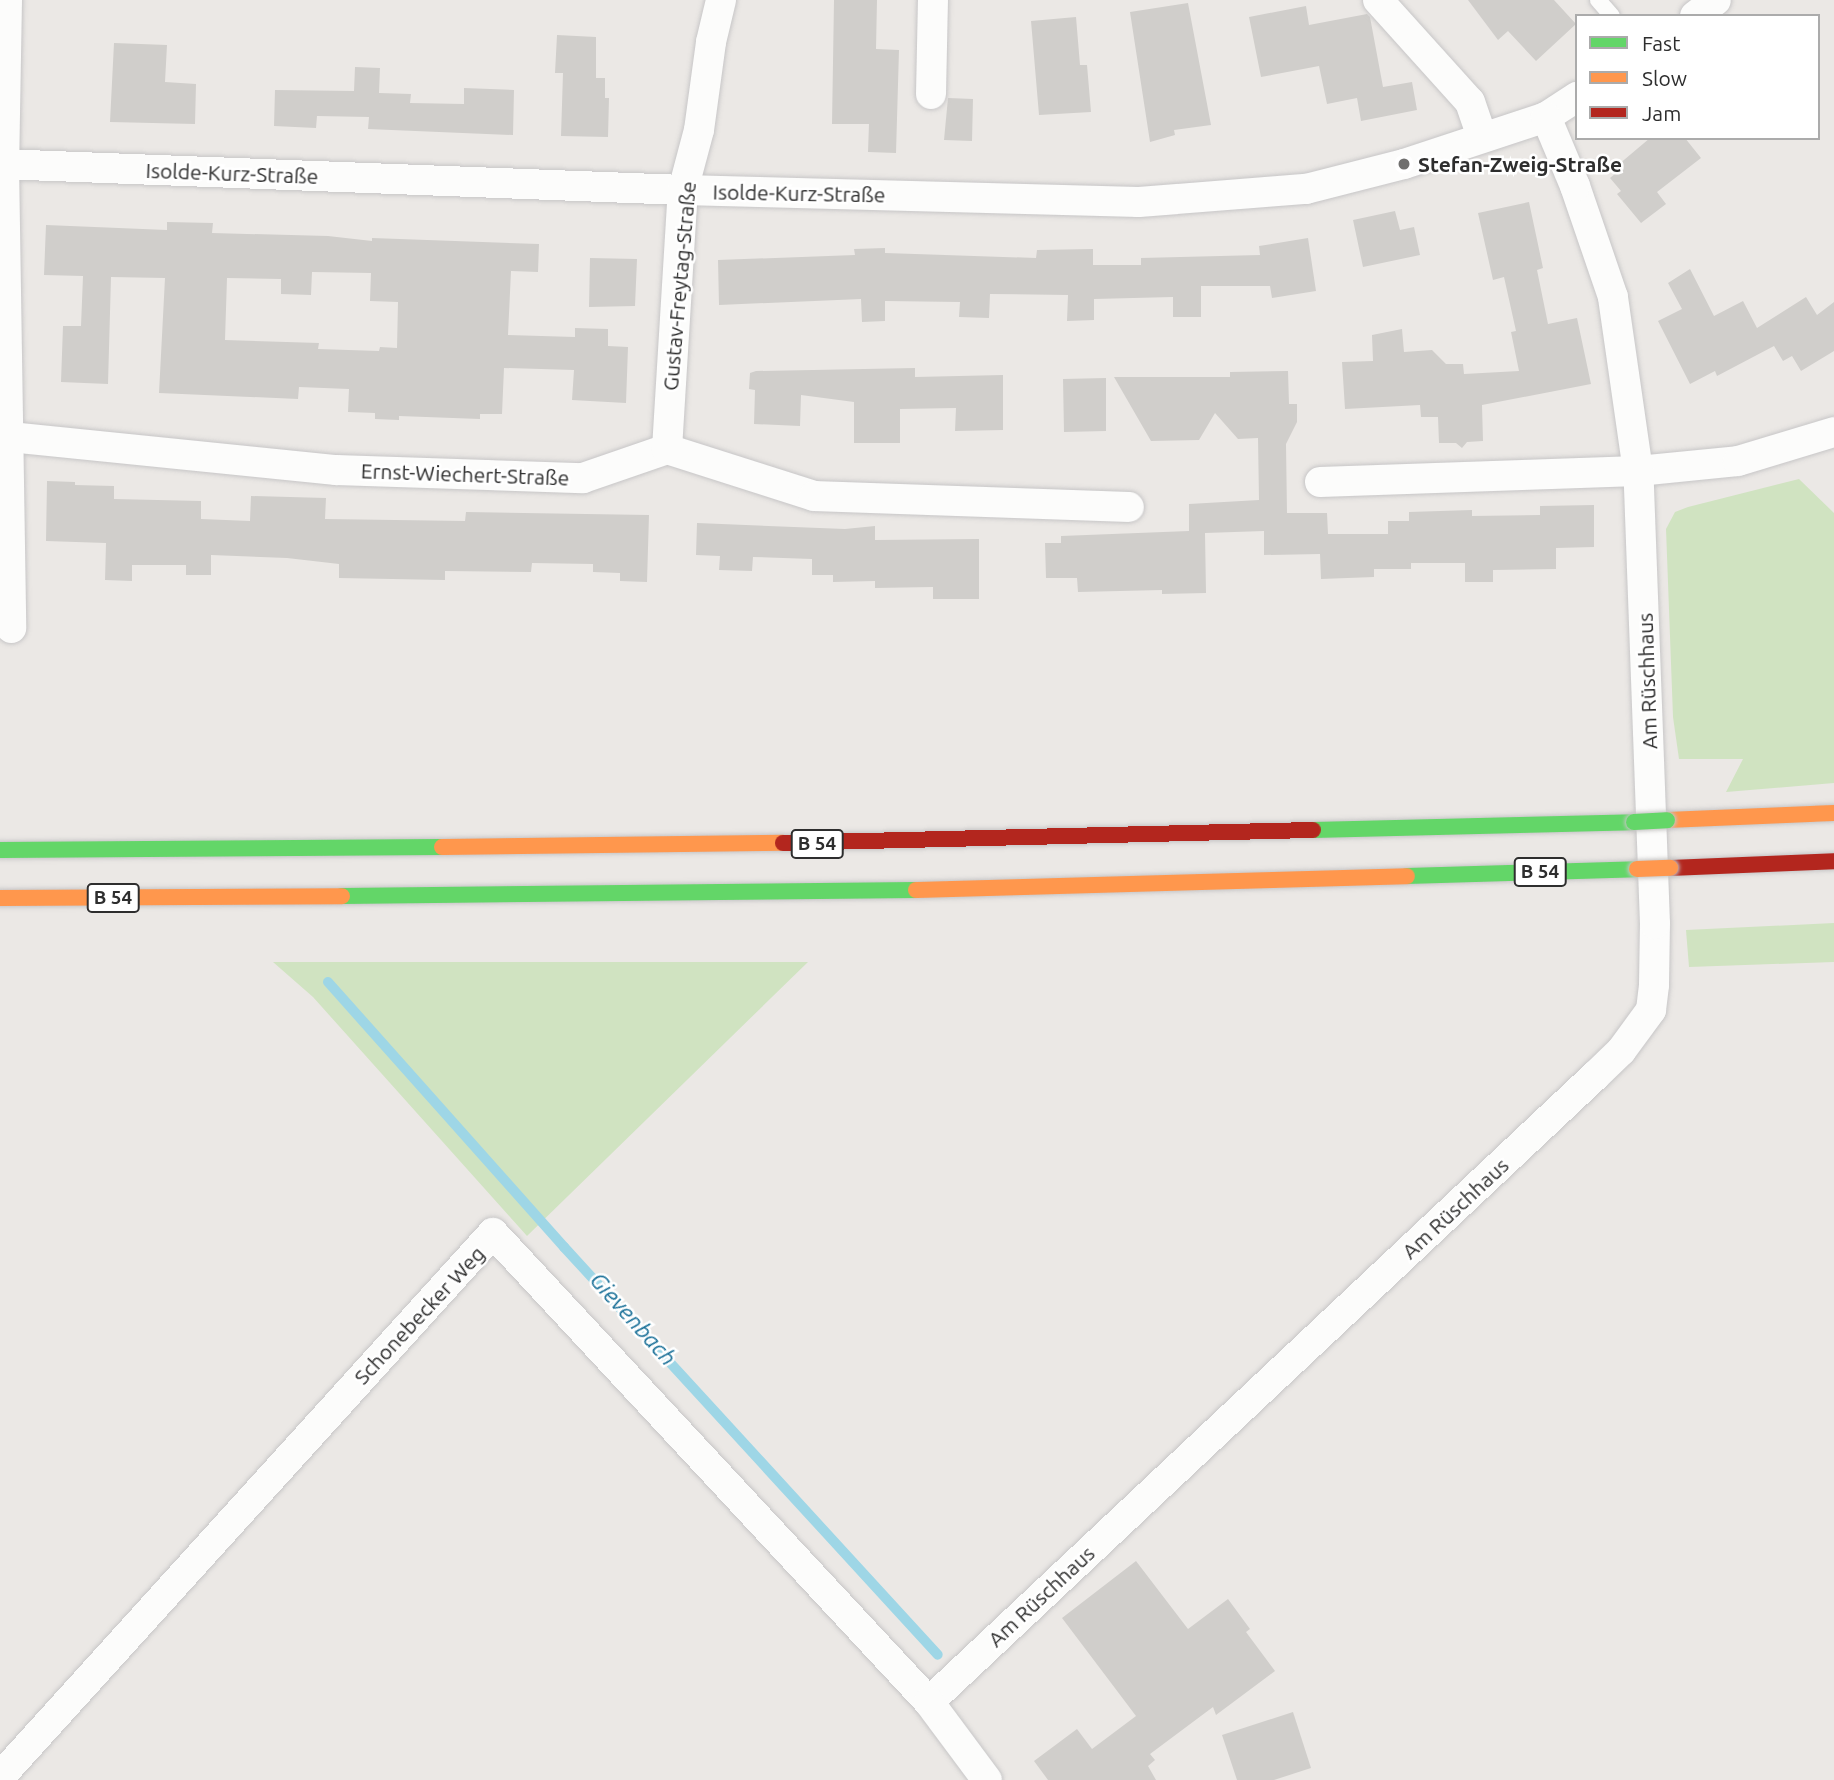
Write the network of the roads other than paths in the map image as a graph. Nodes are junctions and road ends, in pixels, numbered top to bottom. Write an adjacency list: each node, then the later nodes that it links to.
1 (7, 0): 13 (street)
2 (721, 0): 14 (street, Gustav-Freytag-Straße)
3 (933, 0): 9 (street)
4 (1378, 0): 12 (street)
5 (1598, 0): 7 (lane)
6 (1716, 0): 8 (street)
7 (1610, 14)
8 (1698, 14)
9 (931, 94)
10 (1575, 98): 11 (street, Isolde-Kurz-Straße)
11 (1546, 117): 12 (street, Isolde-Kurz-Straße); 18 (street, Am Rüschhaus)
12 (1482, 136): 14 (street, Isolde-Kurz-Straße)
13 (2, 164): 14 (street, Isolde-Kurz-Straße); 16 (street)
14 (683, 190): 17 (street, Gustav-Freytag-Straße)
15 (1834, 432): 18 (street)
16 (5, 436): 17 (street, Ernst-Wiechert-Straße); 21 (street)
17 (667, 449): 20 (street)
18 (1638, 471): 19 (street); 26 (street, Am Rüschhaus)
19 (1320, 482)
20 (1129, 507)
21 (11, 628)
22 (1834, 813): 23 (highway, B 54, bridge)
23 (0, 850)
24 (1834, 861): 25 (highway, B 54, bridge)
25 (0, 898)
26 (929, 1702): 27 (street, Schonebecker Weg); 28 (street)
27 (0, 1777)
28 (987, 1780)

